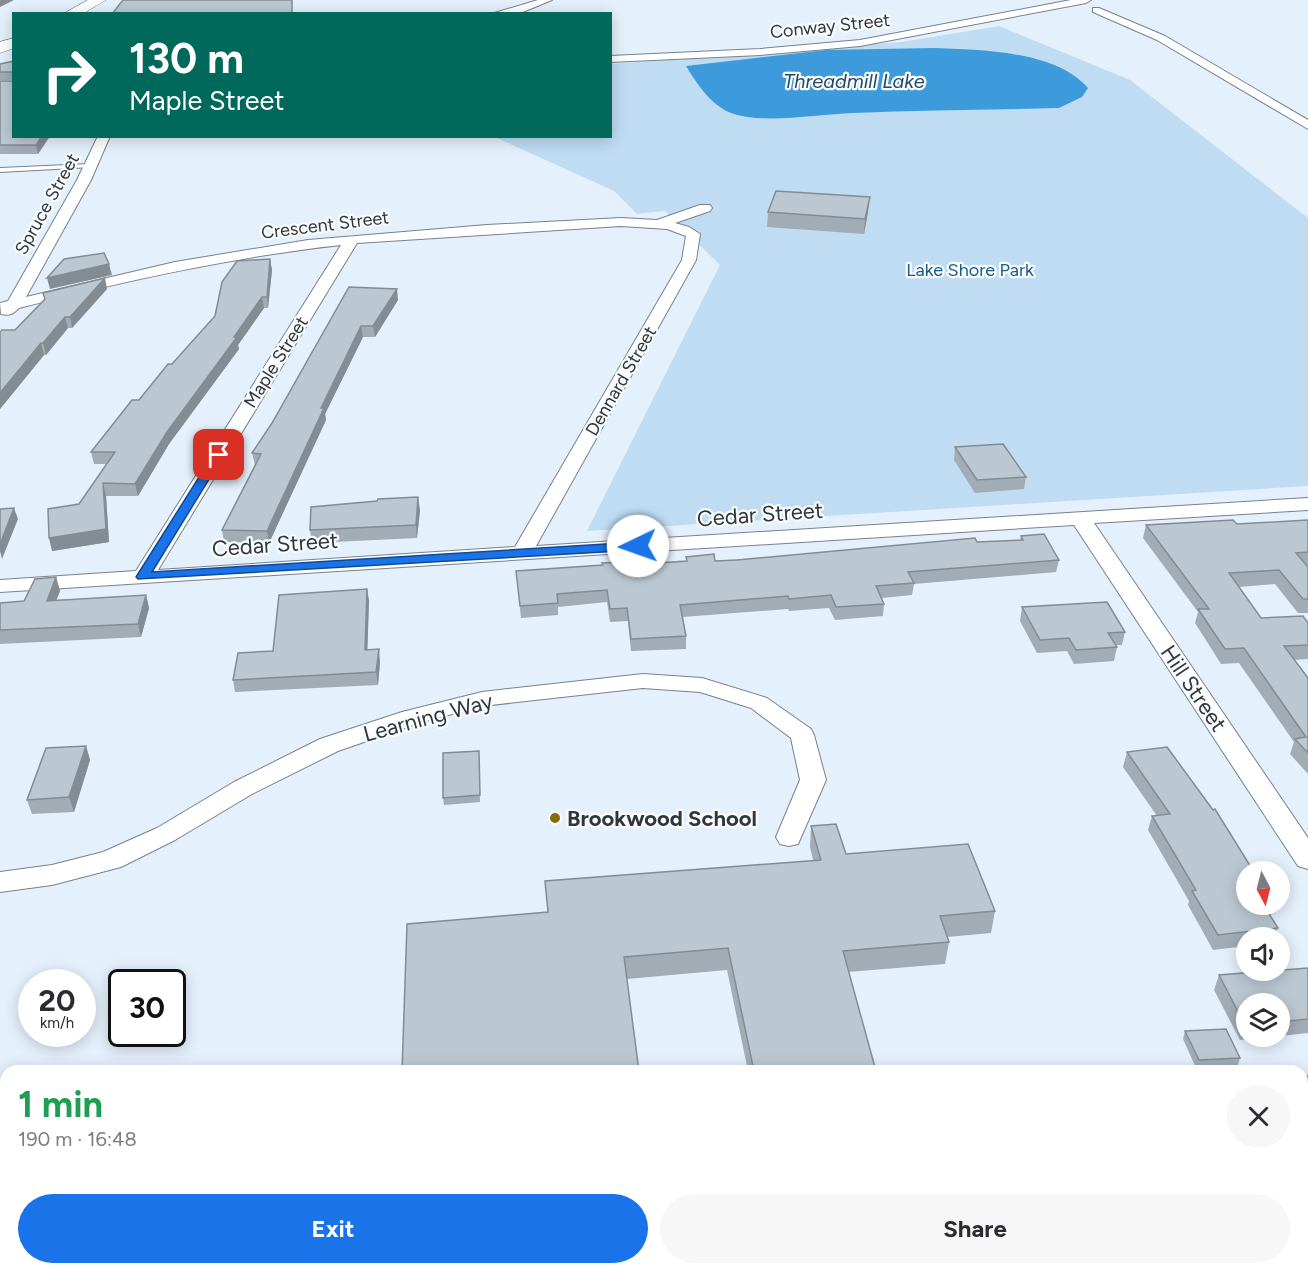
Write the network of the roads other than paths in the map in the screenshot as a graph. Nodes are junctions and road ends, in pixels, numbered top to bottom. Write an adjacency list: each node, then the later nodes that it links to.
1 (99, 0): 5 (main road)
2 (547, 0): 6 (street)
3 (1086, 0): 7 (street, Conway Street)
4 (1096, 10): 8 (street)
5 (74, 12)
6 (509, 12)
7 (612, 58)
8 (1308, 125)
9 (103, 138): 10 (street, Spruce Street)
10 (90, 166): 11 (lane); 15 (street, Spruce Street)
11 (0, 170)
12 (705, 208): 13 (street)
13 (661, 223): 14 (street, Crescent Street); 19 (street, Dennard Street)
14 (352, 239): 15 (street, Crescent Street); 20 (street, Maple Street)
15 (7, 306): 16 (street, Spruce Street)
16 (0, 318)
17 (1308, 504): 18 (street, Cedar Street)
18 (1080, 518): 19 (street, Cedar Street); 23 (street, Hill Street)
19 (522, 553): 20 (street, Cedar Street)
20 (143, 577): 21 (street, Cedar Street)
21 (0, 586)
22 (789, 837): 24 (street, Learning Way)
23 (1308, 859)
24 (0, 882)

